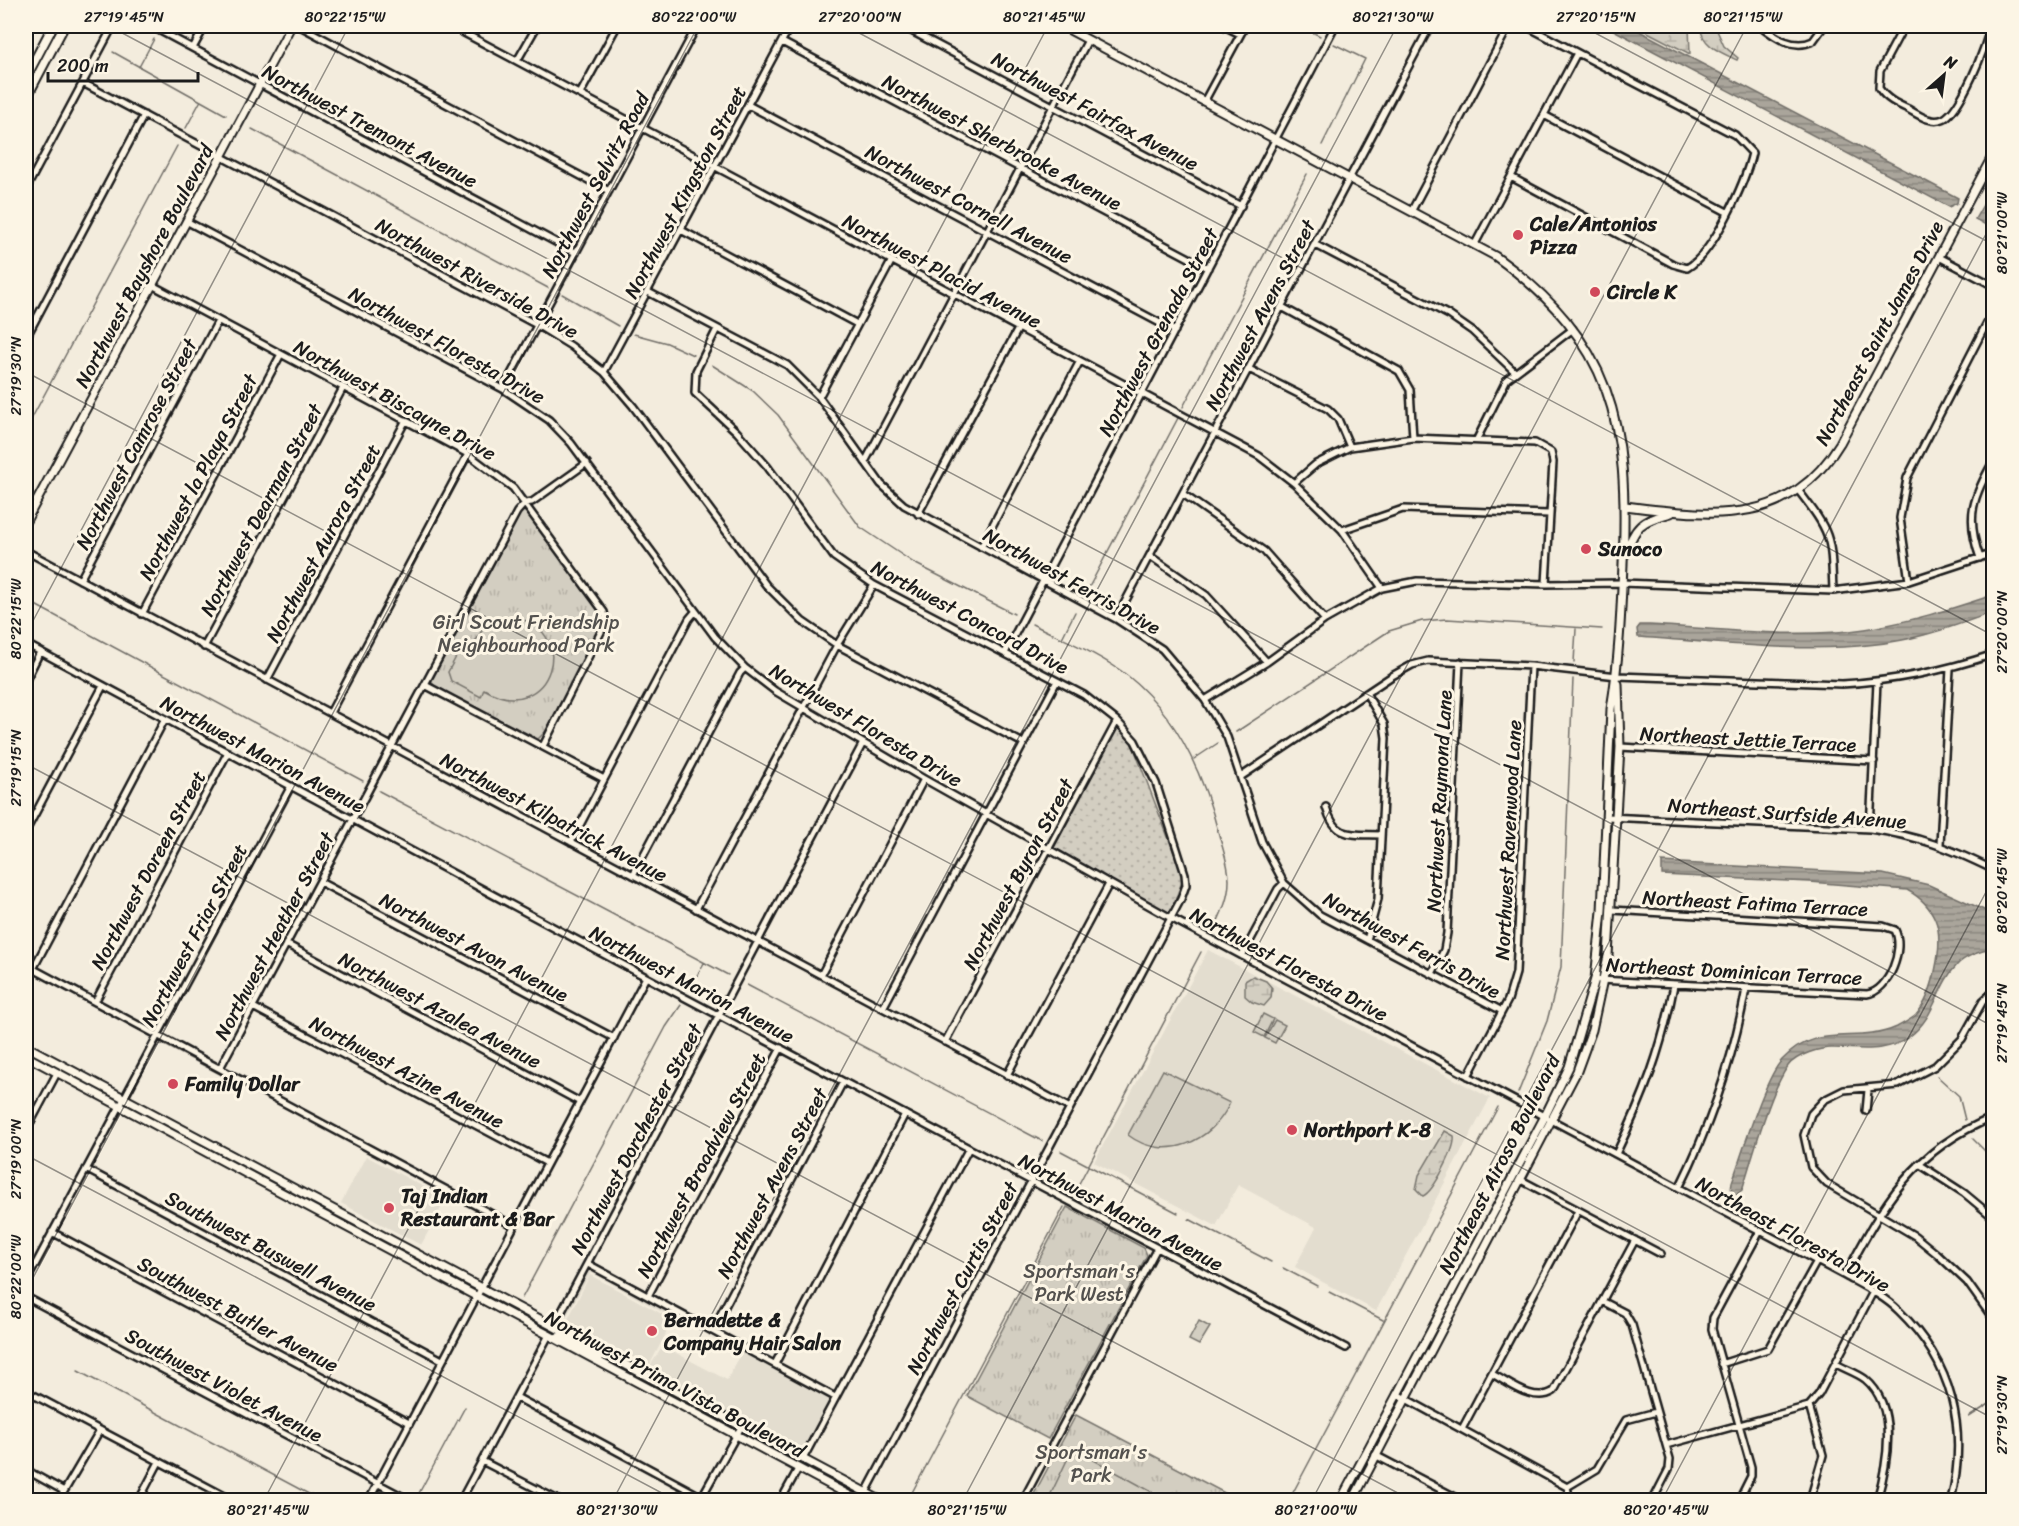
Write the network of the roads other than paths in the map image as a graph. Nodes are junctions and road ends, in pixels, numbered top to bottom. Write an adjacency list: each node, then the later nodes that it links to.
1 (53, 26): 31 (highway)
2 (64, 26): 35 (highway)
3 (113, 26): 32 (street)
4 (151, 26): 28 (street, Northwest Tremont Avenue)
5 (205, 26): 28 (street)
6 (291, 26): 33 (main road, Northwest Bayshore Boulevard)
7 (300, 26): 50 (street)
8 (455, 26): 30 (street, Northwest Placid Avenue)
9 (537, 26): 30 (street)
10 (617, 26): 34 (street)
11 (697, 26): 41 (street, Northwest Selvitz Road)
12 (790, 26): 27 (street, Northwest Kingston Street)
13 (902, 26): 38 (street, Northwest Fairfax Avenue)
14 (1062, 26): 26 (main road)
15 (1224, 26): 25 (street)
16 (1245, 26): 25 (street)
17 (1335, 26): 42 (street, Northwest Grenada Street)
18 (1430, 26): 47 (street, Northwest Avens Street)
19 (1509, 26): 52 (street)
20 (1526, 26): 29 (street)
21 (1761, 26): 22 (street)
22 (1824, 26)
23 (1904, 26): 24 (street)
24 (1990, 26)
25 (1240, 34): 36 (street)
26 (1089, 40): 36 (main road); 38 (street)
27 (782, 42): 37 (street, Northwest Kingston Street); 46 (street, Northwest Sherbrooke Avenue)
28 (193, 48): 33 (street, Northwest Tremont Avenue)
29 (1577, 53): 40 (street); 53 (street)
30 (518, 61): 34 (street, Northwest Placid Avenue)
31 (26, 77)
32 (82, 83): 39 (street, Northwest Riverside Drive); 49 (street)
33 (260, 84): 44 (main road, Northwest Bayshore Boulevard); 59 (street, Northwest Tremont Avenue)
34 (580, 94): 41 (street, Northwest Placid Avenue)
35 (26, 98)
36 (1205, 100): 42 (main road)
37 (748, 105): 45 (street, Northwest Kingston Street); 56 (street, Northwest Cornell Avenue)
38 (1053, 105): 46 (street); 51 (street, Northwest Fairfax Avenue)
39 (144, 115): 44 (street, Northwest Riverside Drive); 76 (street)
40 (1544, 115): 48 (street); 53 (street)
41 (643, 128): 45 (street, Northwest Placid Avenue); 50 (street, Northwest Selvitz Road)
42 (1277, 140): 47 (main road); 51 (street, Northwest Grenada Street)
43 (1994, 153): 60 (main road, Northeast Saint James Drive)
44 (221, 156): 54 (main road, Northwest Bayshore Boulevard); 71 (street, Northwest Riverside Drive)
45 (715, 167): 55 (street, Northwest Kingston Street); 61 (street, Northwest Placid Avenue)
46 (1020, 168): 56 (street); 62 (street, Northwest Sherbrooke Avenue)
47 (1349, 177): 52 (main road, Northeast Airoso Boulevard); 57 (street, Northwest Avens Street)
48 (1511, 177): 53 (street); 58 (street)
49 (26, 189)
50 (609, 191): 59 (street, Northwest Selvitz Road)
51 (1241, 206): 62 (street, Northwest Grenada Street)
52 (1412, 210): 58 (main road, Northeast Airoso Boulevard)
53 (1727, 212)
54 (186, 221): 63 (main road, Northwest Bayshore Boulevard); 83 (street, Northwest Floresta Drive)
55 (681, 231): 65 (street, Northwest Kingston Street); 70 (street)
56 (988, 231): 66 (street); 75 (street, Northwest Cornell Avenue)
57 (1314, 244): 67 (street, Northwest Avens Street); 80 (street)
58 (1475, 244): 74 (main road, Northeast Airoso Boulevard)
59 (576, 253): 71 (street, Northwest Selvitz Road)
60 (1939, 257): 64 (street); 96 (main road, Northeast Saint James Drive)
61 (891, 262): 66 (street, Northwest Placid Avenue); 70 (street)
62 (1208, 268): 75 (street, Northwest Grenada Street)
63 (152, 285): 69 (street, Northwest Biscayne Drive); 103 (main road, Northwest Bayshore Boulevard)
64 (1994, 286)
65 (648, 292): 72 (street, Northwest Ferris Drive); 81 (street, Northwest Kingston Street)
66 (955, 295): 73 (street, Northwest Placid Avenue); 93 (street)
67 (1282, 307): 79 (street, Northwest Avens Street); 88 (street)
68 (1994, 309): 113 (street)
69 (218, 321): 77 (street, Northwest Biscayne Drive); 111 (street, Northwest Camrose Street)
70 (857, 324): 85 (street)
71 (537, 325): 81 (street, Northwest Riverside Drive); 83 (street, Northwest Selvitz Road)
72 (717, 329): 85 (street, Northwest Ferris Drive); 116 (street, Northwest Concord Drive)
73 (1018, 329): 78 (street, Northwest Placid Avenue); 101 (street)
74 (1573, 329): 80 (street); 99 (main road, Northeast Airoso Boulevard)
75 (1175, 331): 84 (street, Northwest Grenada Street)
76 (26, 338)
77 (281, 354): 82 (street, Northwest Biscayne Drive); 120 (street, Northwest la Playa Street)
78 (1080, 361): 84 (street, Northwest Placid Avenue); 105 (street)
79 (1249, 369): 87 (street, Northwest Avens Street); 90 (street)
80 (1514, 371): 89 (street)
81 (604, 372): 124 (street, Northwest Riverside Drive)
82 (343, 388): 86 (street, Northwest Biscayne Drive); 125 (street, Northwest Dearman Street)
83 (503, 390): 94 (street, Northwest Floresta Drive)
84 (1142, 393): 87 (street, Northwest Placid Avenue); 112 (street, Northwest Grenada Street)
85 (819, 398): 93 (street, Northwest Ferris Drive)
86 (406, 420): 91 (street, Northwest Biscayne Drive); 136 (street, Northwest Aurora Street)
87 (1215, 431): 95 (street, Northwest Placid Avenue); 97 (street, Northwest Avens Street)
88 (1413, 438): 89 (street); 90 (street)
89 (1477, 439): 102 (street)
90 (1350, 447): 95 (street)
91 (468, 454): 98 (street, Northwest Biscayne Drive); 144 (street)
92 (1994, 460): 109 (street)
93 (865, 462): 101 (street, Northwest Ferris Drive)
94 (586, 463): 98 (street, Northwest Heather Street); 119 (street, Northwest Floresta Drive)
95 (1294, 483): 104 (street, Northwest Placid Avenue)
96 (1798, 490): 100 (main road, Northeast Saint James Drive); 118 (street)
97 (1183, 494): 108 (street, Northwest Avens Street); 122 (street)
98 (525, 503): 139 (street, Northwest Heather Street); 149 (street, Northwest Biscayne Drive)
99 (1625, 506): 100 (main road, Northeast Saint James Drive); 110 (main road, Northeast Airoso Boulevard)
100 (1677, 512): 110 (main road)
101 (918, 514): 105 (street, Northwest Ferris Drive)
102 (1549, 514): 104 (street); 115 (street)
103 (26, 521)
104 (1342, 530): 117 (street, Northwest Placid Avenue)
105 (981, 547): 112 (street, Northwest Ferris Drive)
106 (26, 551): 111 (street, Northwest Kilpatrick Avenue)
107 (1994, 553): 109 (street)
108 (1150, 556): 121 (street, Northwest Avens Street); 129 (street)
109 (1980, 558): 113 (street)
110 (1623, 560): 114 (main road, Northeast Airoso Boulevard)
111 (80, 580): 120 (street, Northwest Kilpatrick Avenue)
112 (1043, 580): 121 (street, Northwest Ferris Drive); 127 (street, Northwest Grenada Street)
113 (1909, 581): 118 (street)
114 (1622, 583): 115 (street); 118 (street); 134 (main road, Northeast Airoso Boulevard)
115 (1546, 584): 117 (street)
116 (874, 585): 124 (street); 127 (street, Northwest Concord Drive)
117 (1382, 588): 122 (street)
118 (1833, 591)
119 (695, 612): 132 (street, Northwest Floresta Drive); 155 (street)
120 (142, 614): 125 (street, Northwest Kilpatrick Avenue)
121 (1116, 619): 142 (street, Northwest Ferris Drive)
122 (1325, 620): 129 (street)
123 (26, 644): 126 (street, Northwest Marion Avenue)
124 (837, 645): 143 (street); 148 (street, Northwest Riverside Drive)
125 (204, 647): 136 (street, Northwest Kilpatrick Avenue)
126 (40, 652): 135 (street); 140 (street, Northwest Marion Avenue)
127 (1005, 652): 137 (street, Northwest Concord Drive)
128 (1994, 654): 133 (street)
129 (1267, 662): 142 (street)
130 (1460, 662): 131 (street); 141 (street); 182 (street, Northwest Raymond Lane)
131 (1531, 666): 134 (street); 194 (street, Northwest Ravenwood Lane)
132 (745, 668): 143 (street, Northwest Floresta Drive); 169 (street)
133 (1950, 669): 138 (street); 166 (street)
134 (1617, 676): 138 (street); 151 (main road, Northeast Airoso Boulevard); 160 (main road, Northeast Airoso Boulevard)
135 (26, 680)
136 (267, 680): 144 (street, Northwest Kilpatrick Avenue)
137 (1057, 681): 146 (street, Northwest Concord Drive); 148 (street)
138 (1877, 682): 153 (street)
139 (425, 685): 149 (street); 150 (street, Northwest Heather Street)
140 (103, 686): 145 (street, Northwest Marion Avenue); 163 (street)
141 (1366, 693): 154 (street); 164 (street)
142 (1205, 700): 154 (street, Northwest Ferris Drive)
143 (803, 708): 147 (street, Northwest Floresta Drive); 173 (street)
144 (330, 713): 150 (street, Northwest Kilpatrick Avenue)
145 (165, 719): 152 (street, Northwest Marion Avenue); 181 (street)
146 (1118, 721): 167 (street, Northwest Byron Street); 175 (street, Northwest Concord Drive)
147 (863, 743): 156 (street, Northwest Floresta Drive); 177 (street, Northwest Dorchester Street)
148 (1023, 743): 159 (street)
149 (543, 746): 155 (street)
150 (391, 747): 161 (street, Northwest Heather Street); 165 (street, Northwest Kilpatrick Avenue)
151 (1620, 747): 153 (street, Northeast Jettie Terrace); 160 (main road, Northeast Airoso Boulevard)
152 (228, 752): 157 (street, Northwest Marion Avenue); 191 (street, Northwest Doreen Street)
153 (1874, 761): 162 (street)
154 (1242, 776): 172 (street, Northwest Ferris Drive)
155 (604, 779): 165 (street)
156 (924, 779): 159 (street, Northwest Floresta Drive); 183 (street)
157 (291, 786): 161 (street, Northwest Marion Avenue); 196 (street, Northwest Friar Street)
158 (1326, 807): 164 (street)
159 (986, 813): 167 (street, Northwest Floresta Drive); 193 (street)
160 (1611, 817): 162 (street, Northeast Surfside Avenue); 174 (main road, Northeast Airoso Boulevard); 185 (main road, Northeast Airoso Boulevard)
161 (353, 819): 170 (street, Northwest Heather Street); 184 (street, Northwest Marion Avenue)
162 (1870, 829): 166 (street, Northeast Surfside Avenue)
163 (26, 831)
164 (1381, 835): 176 (street)
165 (571, 842): 169 (street, Northwest Kilpatrick Avenue)
166 (1940, 844): 168 (street, Northeast Surfside Avenue)
167 (1049, 849): 171 (street, Northwest Floresta Drive); 198 (street, Northwest Byron Street)
168 (1994, 870)
169 (633, 875): 173 (street, Northwest Kilpatrick Avenue)
170 (320, 882): 178 (street, Northwest Heather Street); 197 (street, Northwest Avon Avenue)
171 (1109, 884): 175 (street, Northwest Floresta Drive); 204 (street)
172 (1284, 884): 176 (street, Northwest Ferris Drive); 179 (street)
173 (696, 909): 177 (street, Northwest Kilpatrick Avenue)
174 (1612, 910): 186 (main road, Northeast Airoso Boulevard); 190 (street, Northeast Fatima Terrace)
175 (1171, 918): 179 (street, Northwest Floresta Drive); 211 (street, Northwest Curtis Street)
176 (1367, 940): 182 (street, Northwest Ferris Drive)
177 (758, 942): 183 (street, Northwest Kilpatrick Avenue); 195 (street, Northwest Dorchester Street)
178 (286, 944): 192 (street, Northwest Heather Street); 209 (street, Northwest Azalea Avenue)
179 (1242, 956): 205 (street, Northwest Floresta Drive)
180 (26, 965): 181 (street)
181 (33, 969): 191 (street)
182 (1432, 974): 194 (street, Northwest Ferris Drive)
183 (821, 975): 193 (street, Northwest Kilpatrick Avenue)
184 (646, 978): 195 (street, Northwest Marion Avenue); 197 (street)
185 (1595, 979): 186 (street, Northeast Dominican Terrace); 215 (main road, Northeast Airoso Boulevard)
186 (1604, 981): 187 (street, Northeast Dominican Terrace); 215 (main road, Northeast Airoso Boulevard)
187 (1674, 985): 188 (street, Northeast Dominican Terrace); 218 (street)
188 (1746, 989): 190 (street, Northeast Dominican Terrace); 224 (street)
189 (1994, 992): 207 (street)
190 (1872, 993)
191 (95, 1002): 196 (street)
192 (253, 1007): 202 (street, Northwest Heather Street); 219 (street, Northwest Azine Avenue)
193 (883, 1008): 198 (street, Northwest Kilpatrick Avenue)
194 (1502, 1011): 205 (street, Northwest Ravenwood Lane)
195 (718, 1015): 200 (street, Northwest Marion Avenue); 235 (street, Northwest Dorchester Street)
196 (157, 1035): 202 (street); 208 (street, Northwest Friar Street)
197 (614, 1038): 209 (street)
198 (945, 1042): 204 (street, Northwest Kilpatrick Avenue)
199 (26, 1046): 208 (main road, Northwest Prima Vista Boulevard)
200 (781, 1048): 206 (street, Northwest Marion Avenue); 241 (street, Northwest Broadview Street)
201 (26, 1056): 203 (main road, Northwest Prima Vista Boulevard)
202 (220, 1068): 228 (street)
203 (57, 1073): 210 (main road, Northwest Prima Vista Boulevard); 216 (street)
204 (1007, 1075): 211 (street, Northwest Kilpatrick Avenue)
205 (1468, 1076): 215 (street, Northwest Floresta Drive)
206 (843, 1082): 213 (street, Northwest Marion Avenue); 246 (street, Northwest Avens Street)
207 (1868, 1090): 212 (street); 226 (street)
208 (123, 1099): 210 (street, Northwest Friar Street); 238 (main road, Northwest Prima Vista Boulevard)
209 (580, 1102): 219 (street)
210 (120, 1106): 221 (street, Northwest Friar Street); 240 (main road, Northwest Prima Vista Boulevard)
211 (1070, 1108): 223 (street, Northwest Curtis Street)
212 (1866, 1111)
213 (905, 1114): 217 (street, Northwest Marion Avenue); 251 (street)
214 (1994, 1117): 220 (street)
215 (1548, 1119): 218 (street, Northeast Floresta Drive); 222 (main road, Northeast Airoso Boulevard); 256 (main road, Northeast Airoso Boulevard)
216 (26, 1131)
217 (969, 1148): 223 (street, Northwest Marion Avenue); 258 (street)
218 (1616, 1154): 224 (street, Northeast Floresta Drive)
219 (547, 1163): 228 (street)
220 (1919, 1164): 226 (street); 227 (street)
221 (86, 1169): 230 (street, Northwest Friar Street); 250 (street, Southwest Buswell Avenue)
222 (1521, 1180): 225 (street); 259 (main road, Northeast Airoso Boulevard)
223 (1030, 1182): 232 (street, Northwest Marion Avenue); 278 (street, Northwest Curtis Street)
224 (1678, 1188): 229 (street, Northeast Floresta Drive)
225 (1578, 1211): 231 (street); 254 (street)
226 (1877, 1214): 236 (street); 244 (street)
227 (1994, 1218)
228 (514, 1226): 238 (street)
229 (1760, 1230): 234 (street, Northeast Floresta Drive); 252 (street)
230 (52, 1232): 237 (street, Northwest Friar Street); 262 (street, Southwest Butler Avenue)
231 (1635, 1240): 233 (street); 243 (street)
232 (1157, 1248): 248 (street, Northwest Marion Avenue); 291 (street)
233 (1661, 1254)
234 (1817, 1262): 236 (street, Northeast Floresta Drive); 252 (street)
235 (588, 1264): 241 (street); 245 (street, Northwest Dorchester Street)
236 (1845, 1276): 239 (street, Northeast Floresta Drive)
237 (26, 1282)
238 (481, 1288): 240 (street); 245 (main road, Northwest Prima Vista Boulevard)
239 (1873, 1292): 253 (street); 300 (street, Northeast Floresta Drive)
240 (477, 1296): 247 (main road, Northwest Prima Vista Boulevard); 250 (street)
241 (648, 1296): 246 (street)
242 (26, 1297): 275 (street, Southwest Violet Avenue)
243 (1602, 1300): 254 (street); 261 (street)
244 (1994, 1320)
245 (554, 1326): 249 (main road, Northwest Prima Vista Boulevard)
246 (712, 1330): 251 (street)
247 (551, 1337): 249 (main road); 257 (street); 267 (main road, Northwest Prima Vista Boulevard)
248 (1346, 1348)
249 (608, 1355): 264 (main road, Northwest Prima Vista Boulevard)
250 (442, 1360): 262 (street)
251 (775, 1364): 258 (street)
252 (1722, 1364): 263 (street)
253 (1836, 1364): 260 (street); 299 (street)
254 (1492, 1374): 265 (street)
255 (26, 1391): 266 (street)
256 (1396, 1394): 259 (street); 292 (main road, Northeast Airoso Boulevard)
257 (516, 1397): 271 (street); 280 (street)
258 (835, 1397): 270 (street)
259 (1405, 1399): 265 (street); 269 (main road, Northeast Airoso Boulevard)
260 (1809, 1406): 263 (street); 298 (street)
261 (1656, 1412): 268 (street); 276 (street)
262 (409, 1423): 275 (street)
263 (1738, 1424): 268 (street); 297 (street)
264 (741, 1426): 267 (street); 270 (main road, Northwest Prima Vista Boulevard)
265 (1462, 1429): 276 (street)
266 (100, 1430): 272 (street); 277 (street)
267 (736, 1435): 273 (main road, Northwest Prima Vista Boulevard); 280 (street)
268 (1666, 1445): 296 (street)
269 (1376, 1455): 293 (main road, Northeast Airoso Boulevard); 294 (street)
270 (803, 1459): 278 (main road, Northwest Prima Vista Boulevard)
271 (482, 1461): 286 (street); 287 (street)
272 (159, 1462): 279 (street); 282 (street)
273 (798, 1468): 288 (street); 289 (main road, Northwest Prima Vista Boulevard)
274 (26, 1470): 277 (street)
275 (378, 1484): 284 (street); 285 (street, Southwest Violet Avenue)
276 (1567, 1488): 295 (street)
277 (64, 1491): 281 (street)
278 (866, 1493): 289 (street, Northwest Curtis Street); 290 (main road, Northwest Prima Vista Boulevard)
279 (221, 1498): 283 (street)
280 (701, 1499)
281 (59, 1500)
282 (139, 1500)
283 (232, 1500)
284 (369, 1500)
285 (409, 1500)
286 (461, 1500)
287 (558, 1500)
288 (781, 1500)
289 (860, 1500)
290 (880, 1500)
291 (1023, 1500)
292 (1341, 1500)
293 (1353, 1500)
294 (1461, 1500)
295 (1570, 1500)
296 (1653, 1500)
297 (1739, 1500)
298 (1810, 1500)
299 (1877, 1500)
300 (1951, 1500)

